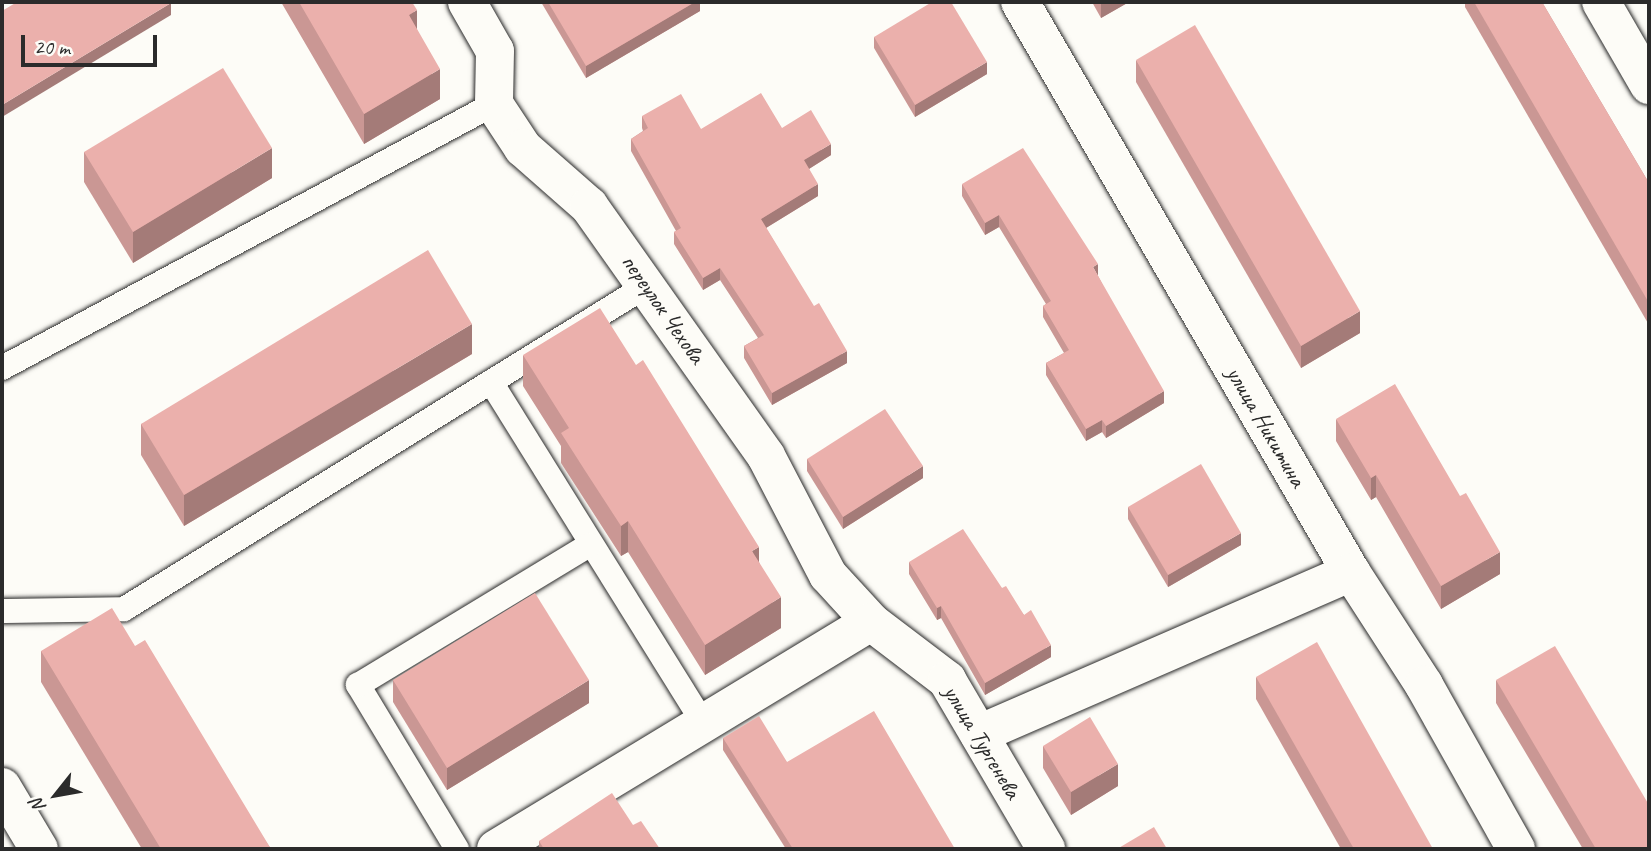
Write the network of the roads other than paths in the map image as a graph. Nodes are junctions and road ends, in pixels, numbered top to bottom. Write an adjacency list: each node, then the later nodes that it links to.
1 (467, 2): 5 (street)
2 (1020, 2): 10 (street, улица Никитина)
3 (1601, 2): 4 (street)
4 (1649, 85)
5 (495, 104): 6 (street, переулок Чехова); 7 (lane)
6 (646, 286): 8 (lane); 12 (street, переулок Чехова)
7 (2, 368)
8 (491, 383): 9 (lane); 11 (lane)
9 (589, 545): 13 (lane); 17 (lane)
10 (1351, 572): 14 (street); 20 (street, улица Никитина)
11 (2, 611)
12 (871, 622): 13 (street); 14 (street, улица Тургенева)
13 (703, 723): 18 (street)
14 (979, 734): 19 (street, улица Тургенева)
15 (2, 787): 16 (street)
16 (39, 849)
17 (457, 849)
18 (496, 849)
19 (1046, 849)
20 (1516, 849)

